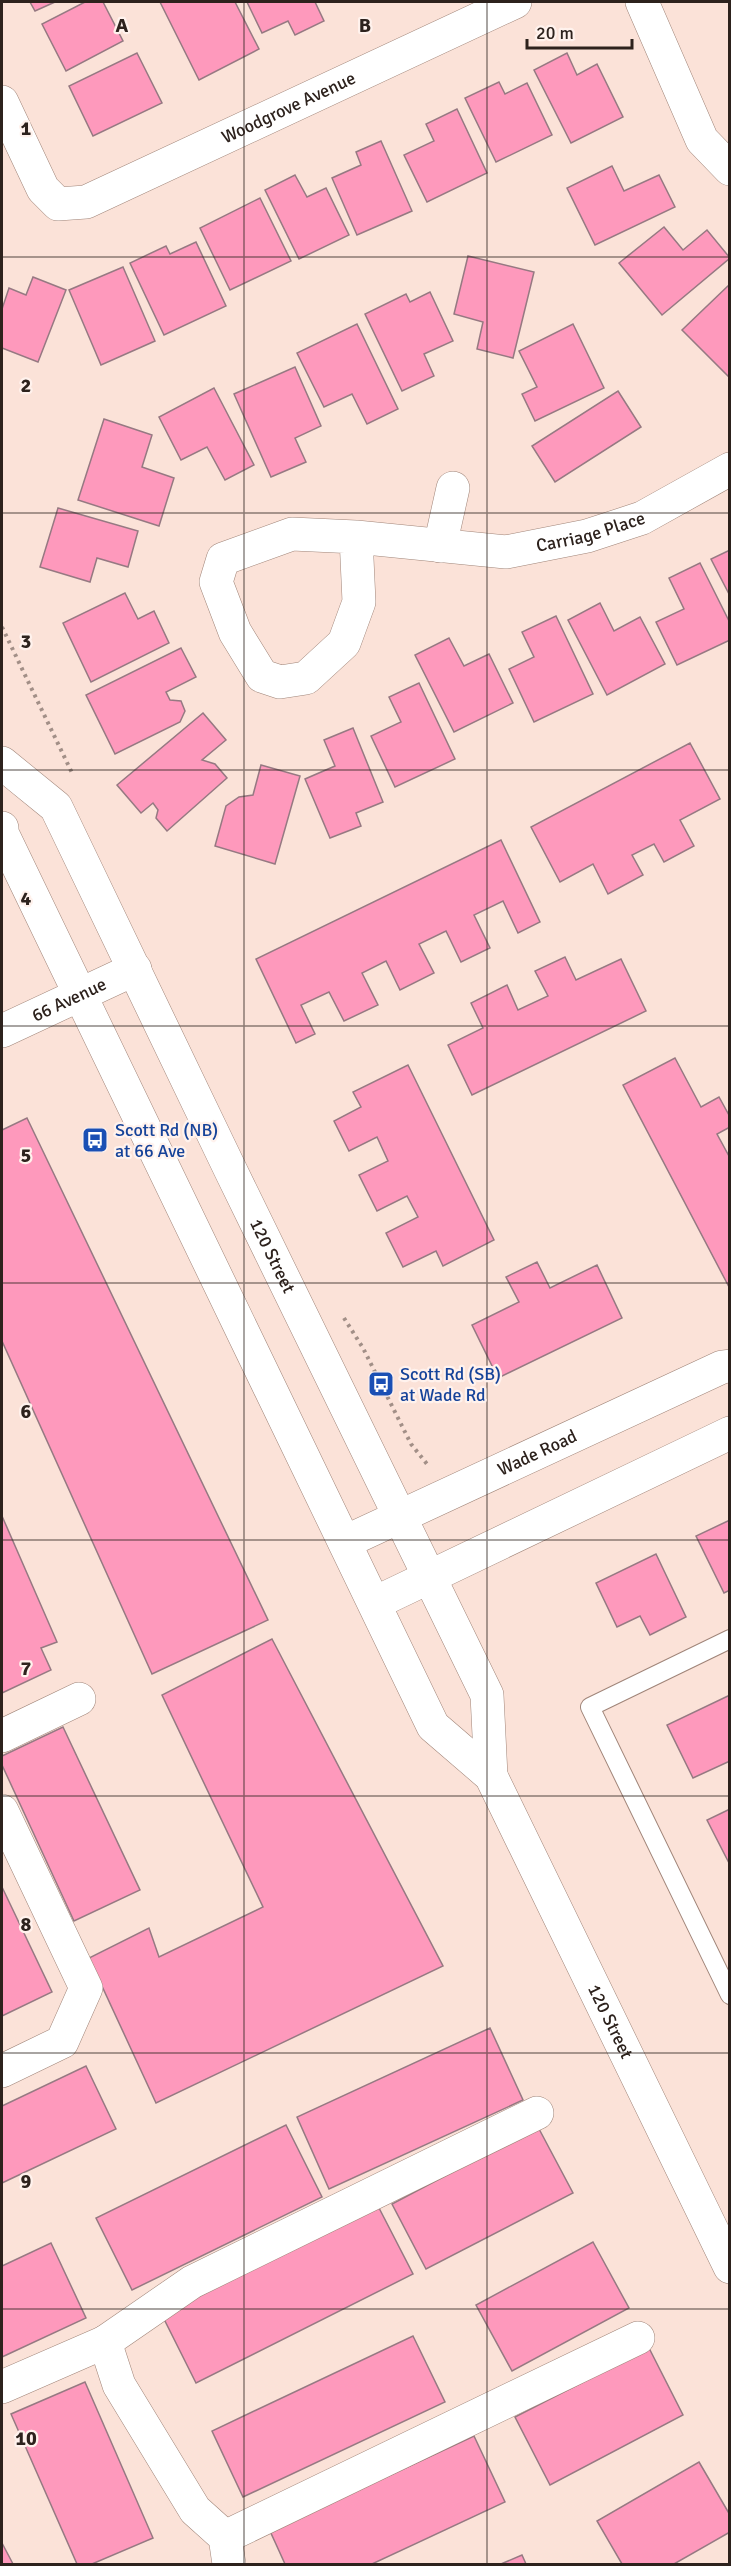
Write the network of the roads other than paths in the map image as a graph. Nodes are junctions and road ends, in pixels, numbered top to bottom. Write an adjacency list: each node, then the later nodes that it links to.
1 (515, 2): 3 (street, Woodgrove Avenue)
2 (642, 2): 4 (street)
3 (2, 102)
4 (729, 169)
5 (729, 469): 8 (street, Carriage Place)
6 (453, 488): 8 (street)
7 (356, 537): 7 (street, Carriage Place); 8 (street, Carriage Place)
8 (440, 546)
9 (2, 764): 11 (street, 120 Street)
10 (2, 828): 12 (street, 120 Street)
11 (135, 969): 12 (street, 66 Avenue); 16 (street, 120 Street)
12 (80, 995): 13 (street, 66 Avenue); 17 (street, 120 Street)
13 (2, 1031)
14 (729, 1366): 16 (street, Wade Road)
15 (729, 1432): 18 (street)
16 (400, 1516): 17 (street, Wade Road); 18 (street, 120 Street)
17 (345, 1542): 19 (street, 120 Street)
18 (429, 1577): 19 (street); 23 (street, 120 Street)
19 (375, 1604): 23 (street, 120 Street)
20 (729, 1639): 25 (lane)
21 (80, 1699): 22 (street)
22 (2, 1736)
23 (490, 1776): 28 (street, 120 Street)
24 (2, 1811): 26 (street)
25 (729, 1995)
26 (2, 2072)
27 (537, 2114): 30 (street)
28 (729, 2267)
29 (638, 2338): 32 (street)
30 (105, 2342): 31 (street); 32 (street)
31 (2, 2387)
32 (227, 2551)

